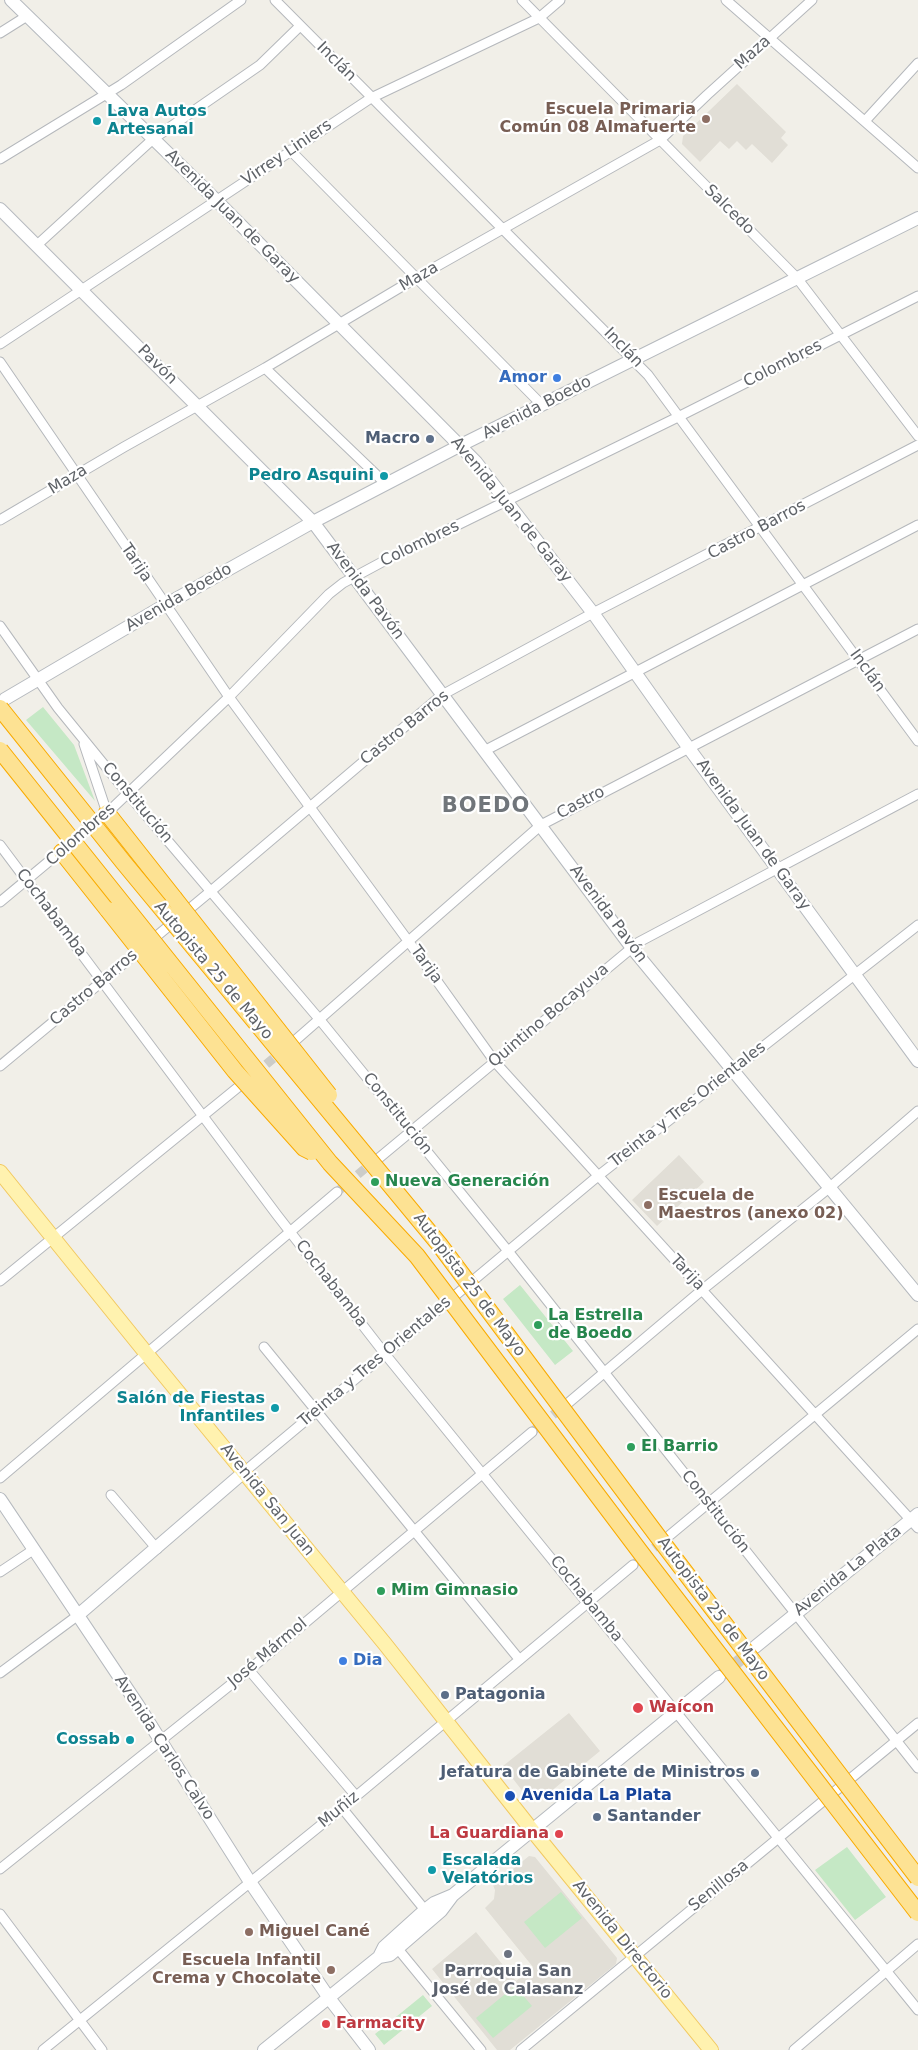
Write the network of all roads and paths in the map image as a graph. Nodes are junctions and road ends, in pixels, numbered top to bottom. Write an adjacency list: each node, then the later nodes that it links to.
1 (11, 0): 8 (main road, Avenida Juan de Garay)
2 (241, 0): 14 (street)
3 (275, 0): 10 (street, Inclán)
4 (522, 0): 9 (street, Salcedo)
5 (560, 0): 9 (street, Virrey Liniers)
6 (726, 0): 12 (street)
7 (812, 0): 12 (street, Maza)
8 (27, 16): 11 (street); 14 (main road, Avenida Juan de Garay)
9 (539, 18): 15 (street, Virrey Liniers); 18 (street, Salcedo)
10 (300, 26): 15 (street, Inclán); 17 (street)
11 (0, 33)
12 (770, 38): 16 (street); 18 (street, Maza)
13 (918, 63): 16 (street)
14 (106, 94): 17 (main road, Avenida Juan de Garay); 20 (street)
15 (371, 98): 19 (street, Virrey Liniers); 25 (street, Inclán)
16 (865, 121): 21 (street)
17 (153, 139): 22 (main road, Avenida Juan de Garay); 26 (street)
18 (660, 140): 25 (street, Maza); 28 (street, Salcedo)
19 (290, 150): 22 (street, Virrey Liniers); 27 (street)
20 (0, 159)
21 (918, 168)
22 (216, 200): 29 (street, Virrey Liniers); 31 (main road, Avenida Juan de Garay)
23 (0, 209): 26 (main road, Pavón)
24 (918, 218): 28 (main road, Avenida Boedo)
25 (504, 229): 27 (street, Maza); 34 (street, Inclán)
26 (36, 246): 29 (main road, Pavón)
27 (416, 278): 31 (street, Maza); 37 (street)
28 (797, 278): 32 (street, Salcedo); 34 (main road, Avenida Boedo)
29 (81, 290): 33 (street, Virrey Liniers); 38 (main road, Pavón)
30 (918, 296): 32 (street, Colombres)
31 (340, 324): 36 (street, Maza); 41 (main road, Avenida Juan de Garay)
32 (842, 335): 39 (street, Colombres); 40 (street, Salcedo)
33 (0, 344)
34 (634, 359): 37 (main road, Avenida Boedo); 39 (street, Inclán)
35 (0, 362): 43 (street, Tarija)
36 (265, 368): 38 (street, Maza); 44 (street)
37 (542, 405): 41 (main road, Avenida Boedo)
38 (197, 406): 43 (street, Maza); 47 (main road, Pavón)
39 (678, 417): 45 (street, Colombres); 49 (street, Inclán)
40 (918, 436)
41 (462, 445): 44 (main road, Avenida Boedo); 45 (main road, Avenida Juan de Garay)
42 (918, 445): 49 (street, Castro Barros)
43 (76, 475): 46 (street, Maza); 52 (street, Tarija)
44 (386, 484): 47 (main road, Avenida Boedo)
45 (508, 501): 50 (street, Colombres); 53 (main road, Avenida Juan de Garay)
46 (0, 520)
47 (313, 522): 50 (main road, Avenida Pavón); 52 (main road, Avenida Boedo)
48 (918, 525): 51 (street)
49 (761, 528): 51 (street, Inclán); 53 (street, Castro Barros)
50 (355, 576): 59 (main road, Avenida Pavón); 60 (street, Colombres)
51 (804, 586): 56 (street, Inclán); 57 (street)
52 (165, 606): 58 (main road, Avenida Boedo); 60 (street, Tarija)
53 (593, 613): 57 (main road, Avenida Juan de Garay); 59 (street, Castro Barros)
54 (0, 626): 58 (street, Constitución)
55 (918, 629): 56 (street, Castro)
56 (858, 660): 63 (street, Inclán); 64 (street, Castro)
57 (634, 673): 64 (main road, Avenida Juan de Garay); 66 (street)
58 (36, 680): 61 (main road, Avenida Boedo); 62 (street, Constitución)
59 (442, 695): 66 (main road, Avenida Pavón); 69 (street, Castro Barros)
60 (228, 697): 67 (street, Colombres); 69 (street, Tarija)
61 (3, 703): 99 (highway, Autopista 25 de Mayo, bridge)
62 (82, 738): 67 (street, Constitución); 70 (street, Constitución)
63 (918, 742)
64 (688, 747): 71 (street, Castro); 74 (main road, Avenida Juan de Garay)
65 (0, 750): 94 (highway, Autopista 25 de Mayo, bridge)
66 (484, 751): 71 (main road, Avenida Pavón)
67 (128, 794): 70 (street, Colombres); 76 (street, Constitución)
68 (918, 794): 74 (street, Quintino Bocayuva)
69 (309, 807): 76 (street, Castro Barros); 79 (street, Tarija)
70 (107, 813): 73 (street, Colombres); 99 (highway, bridge)
71 (541, 825): 79 (street, Castro); 80 (main road, Avenida Pavón)
72 (0, 845): 75 (street, Cochabamba)
73 (62, 852): 75 (street, Colombres); 94 (highway, bridge)
74 (778, 868): 80 (street, Quintino Bocayuva); 81 (main road, Avenida Juan de Garay)
75 (27, 881): 77 (street, Colombres); 82 (street, Cochabamba)
76 (211, 891): 82 (street, Castro Barros); 83 (street, Constitución)
77 (0, 902)
78 (918, 925): 81 (street, Treinta y Tres Orientales)
79 (409, 942): 83 (street, Castro); 86 (street, Tarija)
80 (632, 948): 86 (street, Quintino Bocayuva); 88 (main road, Avenida Pavón)
81 (855, 974): 85 (main road, Avenida Juan de Garay); 88 (street, Treinta y Tres Orientales)
82 (102, 981): 87 (street, Castro Barros); 91 (street, Cochabamba)
83 (320, 1020): 84 (street, Castro); 92 (street, Constitución)
84 (290, 1045)
85 (918, 1061)
86 (495, 1062): 92 (street, Quintino Bocayuva); 96 (street, Tarija)
87 (0, 1066)
88 (732, 1070): 96 (street, Treinta y Tres Orientales); 97 (main road, Avenida Pavón)
89 (242, 1084): 91 (street)
90 (918, 1111): 97 (street)
91 (202, 1117): 100 (street, Cochabamba); 101 (street)
92 (411, 1131): 93 (street, Quintino Bocayuva); 102 (street, Constitución)
93 (378, 1158)
94 (330, 1163): 152 (highway, Autopista 25 de Mayo, bridge)
95 (0, 1172): 101 (main road, Avenida San Juan)
96 (598, 1176): 102 (street, Treinta y Tres Orientales); 104 (street, Tarija)
97 (829, 1188): 104 (street); 105 (main road, Avenida Pavón)
98 (337, 1192): 100 (street)
99 (409, 1207): 148 (highway, Autopista 25 de Mayo, bridge)
100 (290, 1232): 108 (street); 109 (street, Cochabamba)
101 (52, 1237): 103 (street); 108 (main road, Avenida San Juan)
102 (508, 1251): 109 (street, Treinta y Tres Orientales); 110 (street, Constitución)
103 (0, 1281)
104 (702, 1290): 110 (street); 113 (street, Tarija)
105 (918, 1295)
106 (918, 1329): 113 (street)
107 (264, 1347): 112 (street)
108 (146, 1353): 115 (main road, Avenida San Juan); 117 (street)
109 (385, 1354): 112 (street, Treinta y Tres Orientales); 116 (street, Cochabamba)
110 (605, 1373): 111 (street); 120 (street, Constitución)
111 (567, 1404)
112 (316, 1411): 115 (street, Treinta y Tres Orientales); 122 (street)
113 (814, 1414): 120 (street); 121 (street, Tarija)
114 (532, 1432): 116 (street, José Mármol)
115 (244, 1472): 124 (main road, Treinta y Tres Orientales); 128 (main road, Avenida San Juan)
116 (483, 1472): 122 (street, José Mármol); 129 (street, Cochabamba)
117 (0, 1478)
118 (111, 1495): 124 (street)
119 (0, 1499): 125 (main road, Avenida Carlos Calvo)
120 (708, 1504): 123 (street); 131 (street, Constitución)
121 (916, 1521): 131 (main road, Avenida La Plata)
122 (413, 1531): 128 (street, José Mármol); 133 (street)
123 (670, 1535)
124 (157, 1549): 130 (main road, Treinta y Tres Orientales)
125 (33, 1550): 127 (street); 130 (main road, Avenida Carlos Calvo)
126 (633, 1565): 129 (street, Muñiz)
127 (0, 1572)
128 (341, 1591): 134 (street, José Mármol); 138 (main road, Avenida San Juan)
129 (588, 1601): 133 (street, Muñiz); 137 (street, Cochabamba)
130 (80, 1613): 135 (street, Treinta y Tres Orientales); 141 (main road, Avenida Carlos Calvo)
131 (796, 1614): 132 (main road, Avenida La Plata); 140 (street, Constitución)
132 (756, 1647)
133 (519, 1660): 138 (street, Muñiz)
134 (249, 1670): 141 (street, José Mármol); 143 (street)
135 (0, 1673)
136 (719, 1677): 137 (main road)
137 (677, 1712): 145 (main road); 146 (street, Cochabamba)
138 (446, 1720): 143 (street, Muñiz); 145 (main road, Avenida San Juan)
139 (918, 1723): 140 (street, Senillosa)
140 (896, 1741): 142 (street, Constitución); 146 (street, Senillosa)
141 (161, 1742): 147 (street, José Mármol); 149 (main road, Avenida Carlos Calvo)
142 (918, 1768)
143 (356, 1796): 144 (street, Muñiz)
144 (342, 1808): 149 (street, Muñiz); 151 (street)
145 (532, 1830): 150 (main road); 156 (main road, Avenida Directorio)
146 (779, 1838): 156 (street, Senillosa); 158 (street, Cochabamba)
147 (0, 1869)
148 (918, 1878)
149 (250, 1882): 159 (main road, Avenida Carlos Calvo); 161 (street, Muñiz)
150 (453, 1895): 151 (main road); 155 (main road)
151 (422, 1913): 155 (main road); 157 (main road)
152 (918, 1913)
153 (0, 1914): 161 (street)
154 (918, 1944): 158 (street)
155 (398, 1949): 157 (main road); 166 (street)
156 (635, 1954): 167 (street, Senillosa); 168 (main road, Avenida Directorio)
157 (379, 1957): 159 (main road)
158 (887, 1972): 160 (street, Cochabamba); 169 (street)
159 (329, 1998): 164 (main road); 165 (main road, Avenida Carlos Calvo)
160 (918, 2010)
161 (80, 2020): 162 (street, Muñiz); 163 (street)
162 (43, 2050)
163 (102, 2050)
164 (264, 2050)
165 (369, 2050)
166 (481, 2050)
167 (520, 2050)
168 (711, 2050)
169 (794, 2050)

